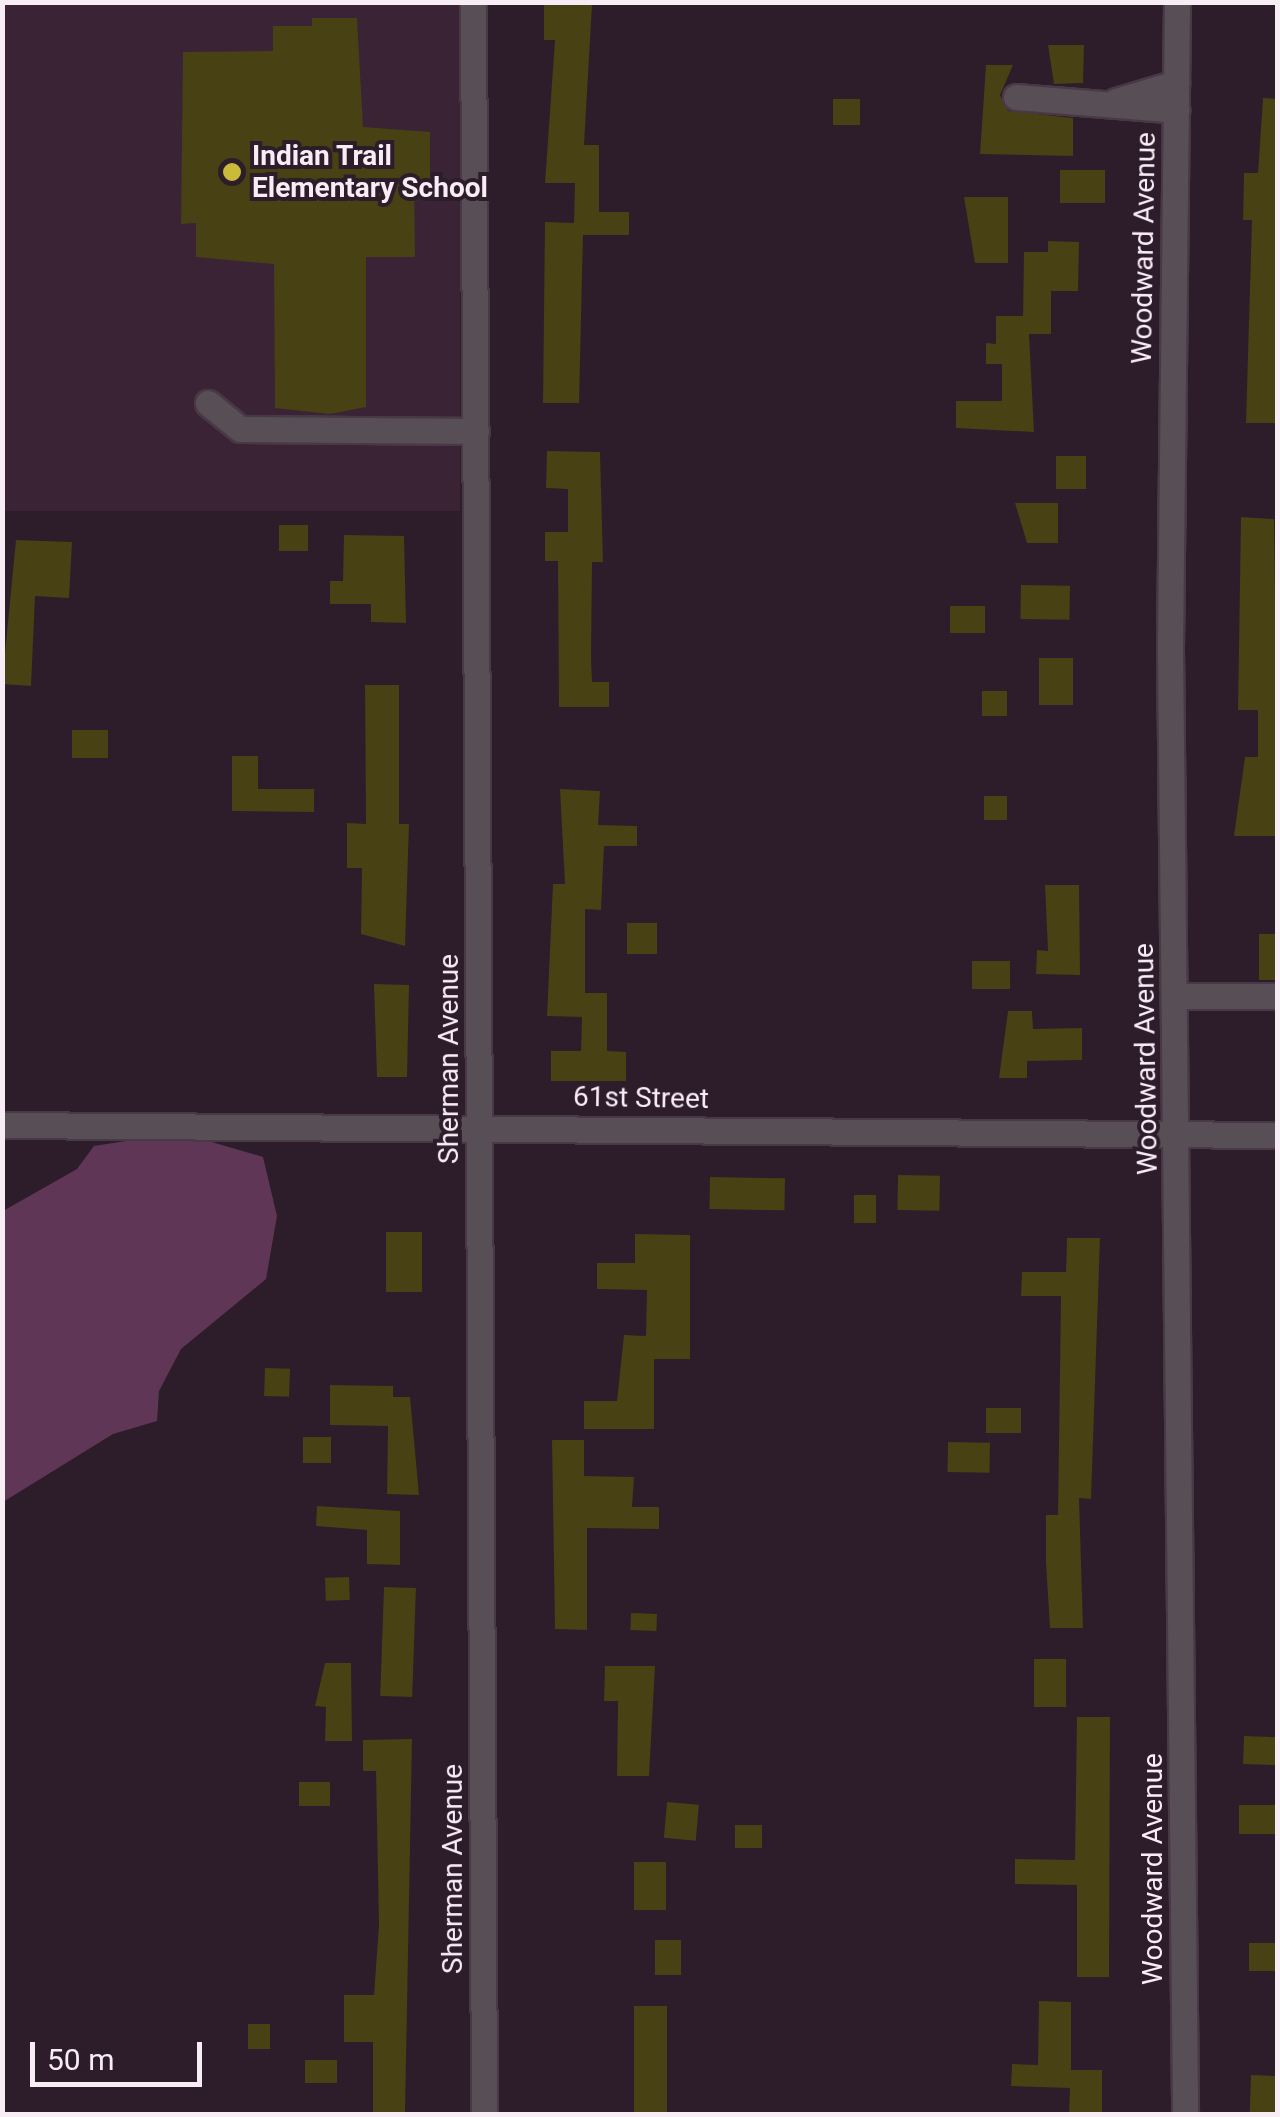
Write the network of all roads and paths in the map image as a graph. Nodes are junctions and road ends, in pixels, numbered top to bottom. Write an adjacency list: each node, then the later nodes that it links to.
1 (473, 2): 8 (street, Sherman Avenue)
2 (1176, 2): 3 (street, Woodward Avenue)
3 (1176, 83): 5 (street); 6 (street, Woodward Avenue)
4 (1016, 97): 5 (street)
5 (1116, 101): 6 (street)
6 (1176, 110): 9 (street, Woodward Avenue)
7 (208, 403): 8 (street)
8 (476, 432): 11 (street, Sherman Avenue)
9 (1175, 996): 10 (street); 13 (street, Woodward Avenue)
10 (1278, 996)
11 (480, 1124): 12 (street, 61st Street); 13 (street, 61st Street); 15 (street, Sherman Avenue)
12 (2, 1125)
13 (1177, 1132): 14 (street, 61st Street); 16 (street, Woodward Avenue)
14 (1278, 1134)
15 (484, 2114)
16 (1185, 2114)

